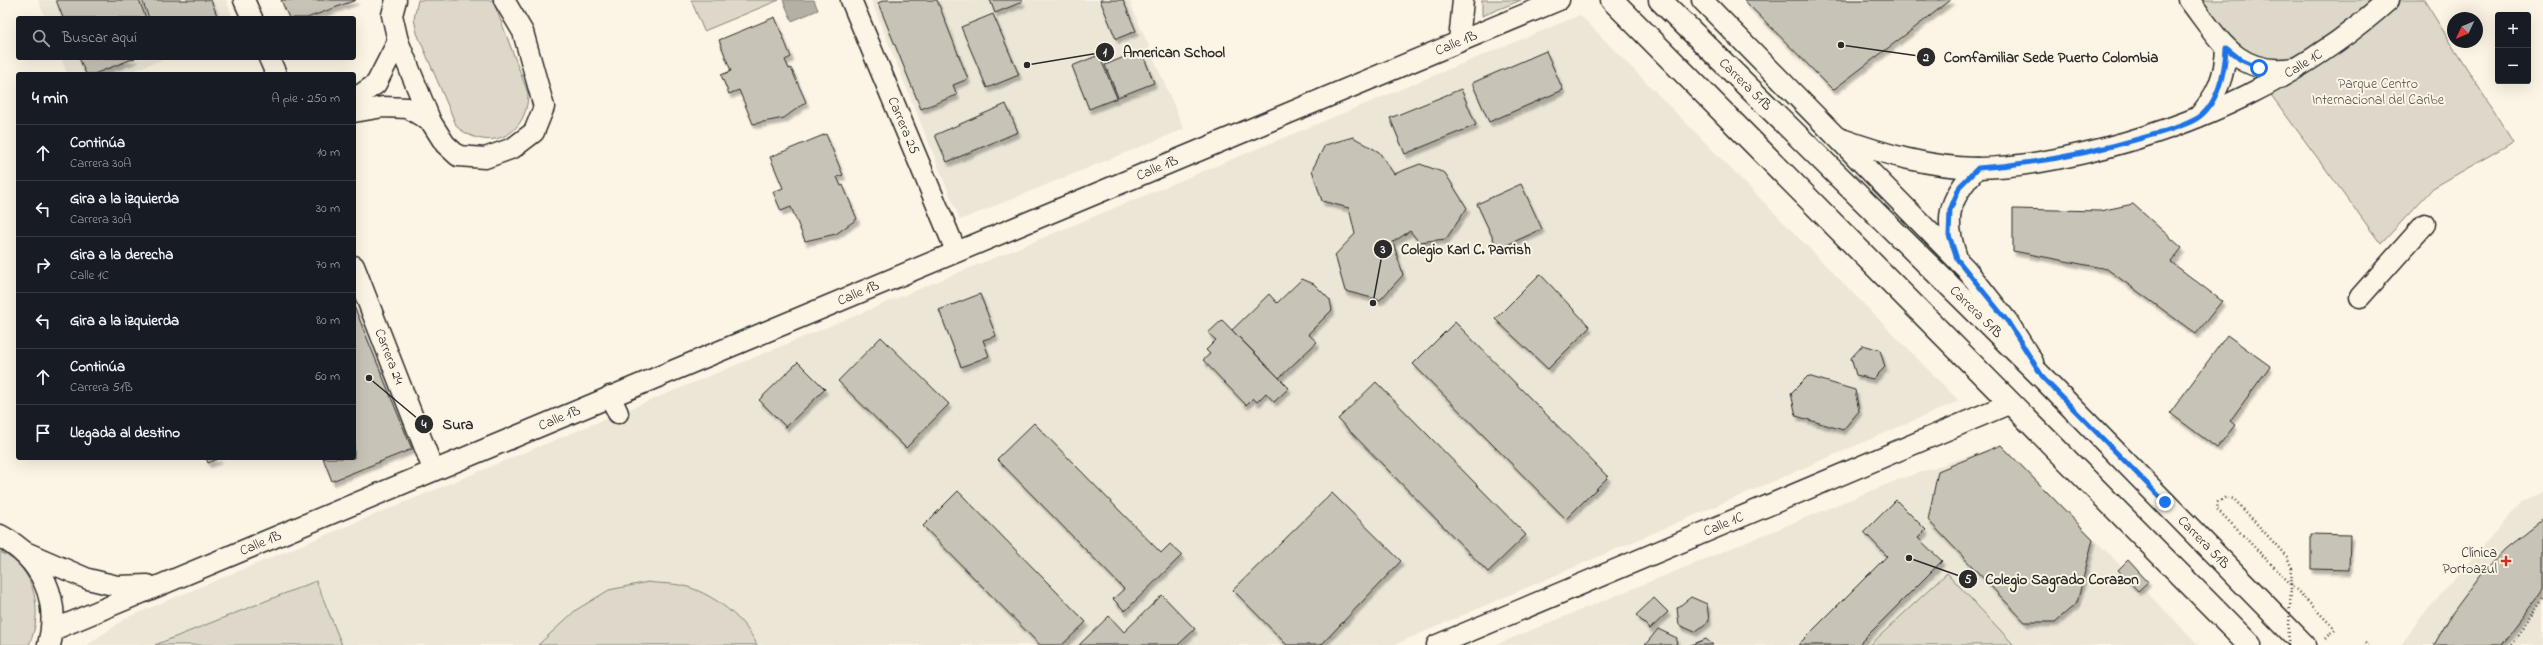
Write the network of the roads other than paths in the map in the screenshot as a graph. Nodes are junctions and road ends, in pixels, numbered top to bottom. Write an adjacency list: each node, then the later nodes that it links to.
1 (244, 0): 12 (street)
2 (396, 0): 13 (street)
3 (504, 0): 22 (street)
4 (851, 0): 26 (street, Carrera 25)
5 (1463, 0): 14 (street)
6 (1559, 0): 14 (street, Calle 1B)
7 (1612, 0): 31 (main road)
8 (1660, 0): 30 (main road, Carrera 51B)
9 (1702, 0): 23 (street)
10 (2189, 0): 15 (street)
11 (2389, 0): 17 (street, Calle 1C)
12 (251, 16)
13 (398, 41): 19 (street); 22 (street)
14 (1459, 41): 26 (street, Calle 1B)
15 (2226, 48): 17 (street); 21 (street)
16 (271, 60): 18 (street)
17 (2298, 67): 21 (street, Calle 1C)
18 (275, 72)
19 (356, 98)
20 (356, 112): 22 (street)
21 (2197, 118): 24 (street, Calle 1C)
22 (430, 122)
23 (1839, 138): 24 (street, Calle 1C); 27 (street)
24 (1978, 168): 27 (street)
25 (2424, 224): 29 (street)
26 (956, 251): 32 (street, Calle 1B)
27 (1957, 259): 30 (street)
28 (356, 271): 32 (street, Carrera 24)
29 (2360, 297)
30 (2044, 379): 39 (main road, Carrera 51B)
31 (2011, 403): 37 (street, Calle 1C); 38 (main road)
32 (433, 469): 35 (street, Calle 1B)
33 (0, 536): 34 (main road)
34 (23, 551): 35 (street, Calle 1B); 36 (main road)
35 (158, 584): 36 (street, Calle 1B)
36 (51, 640)
37 (1436, 645)
38 (2250, 645)
39 (2304, 645)

